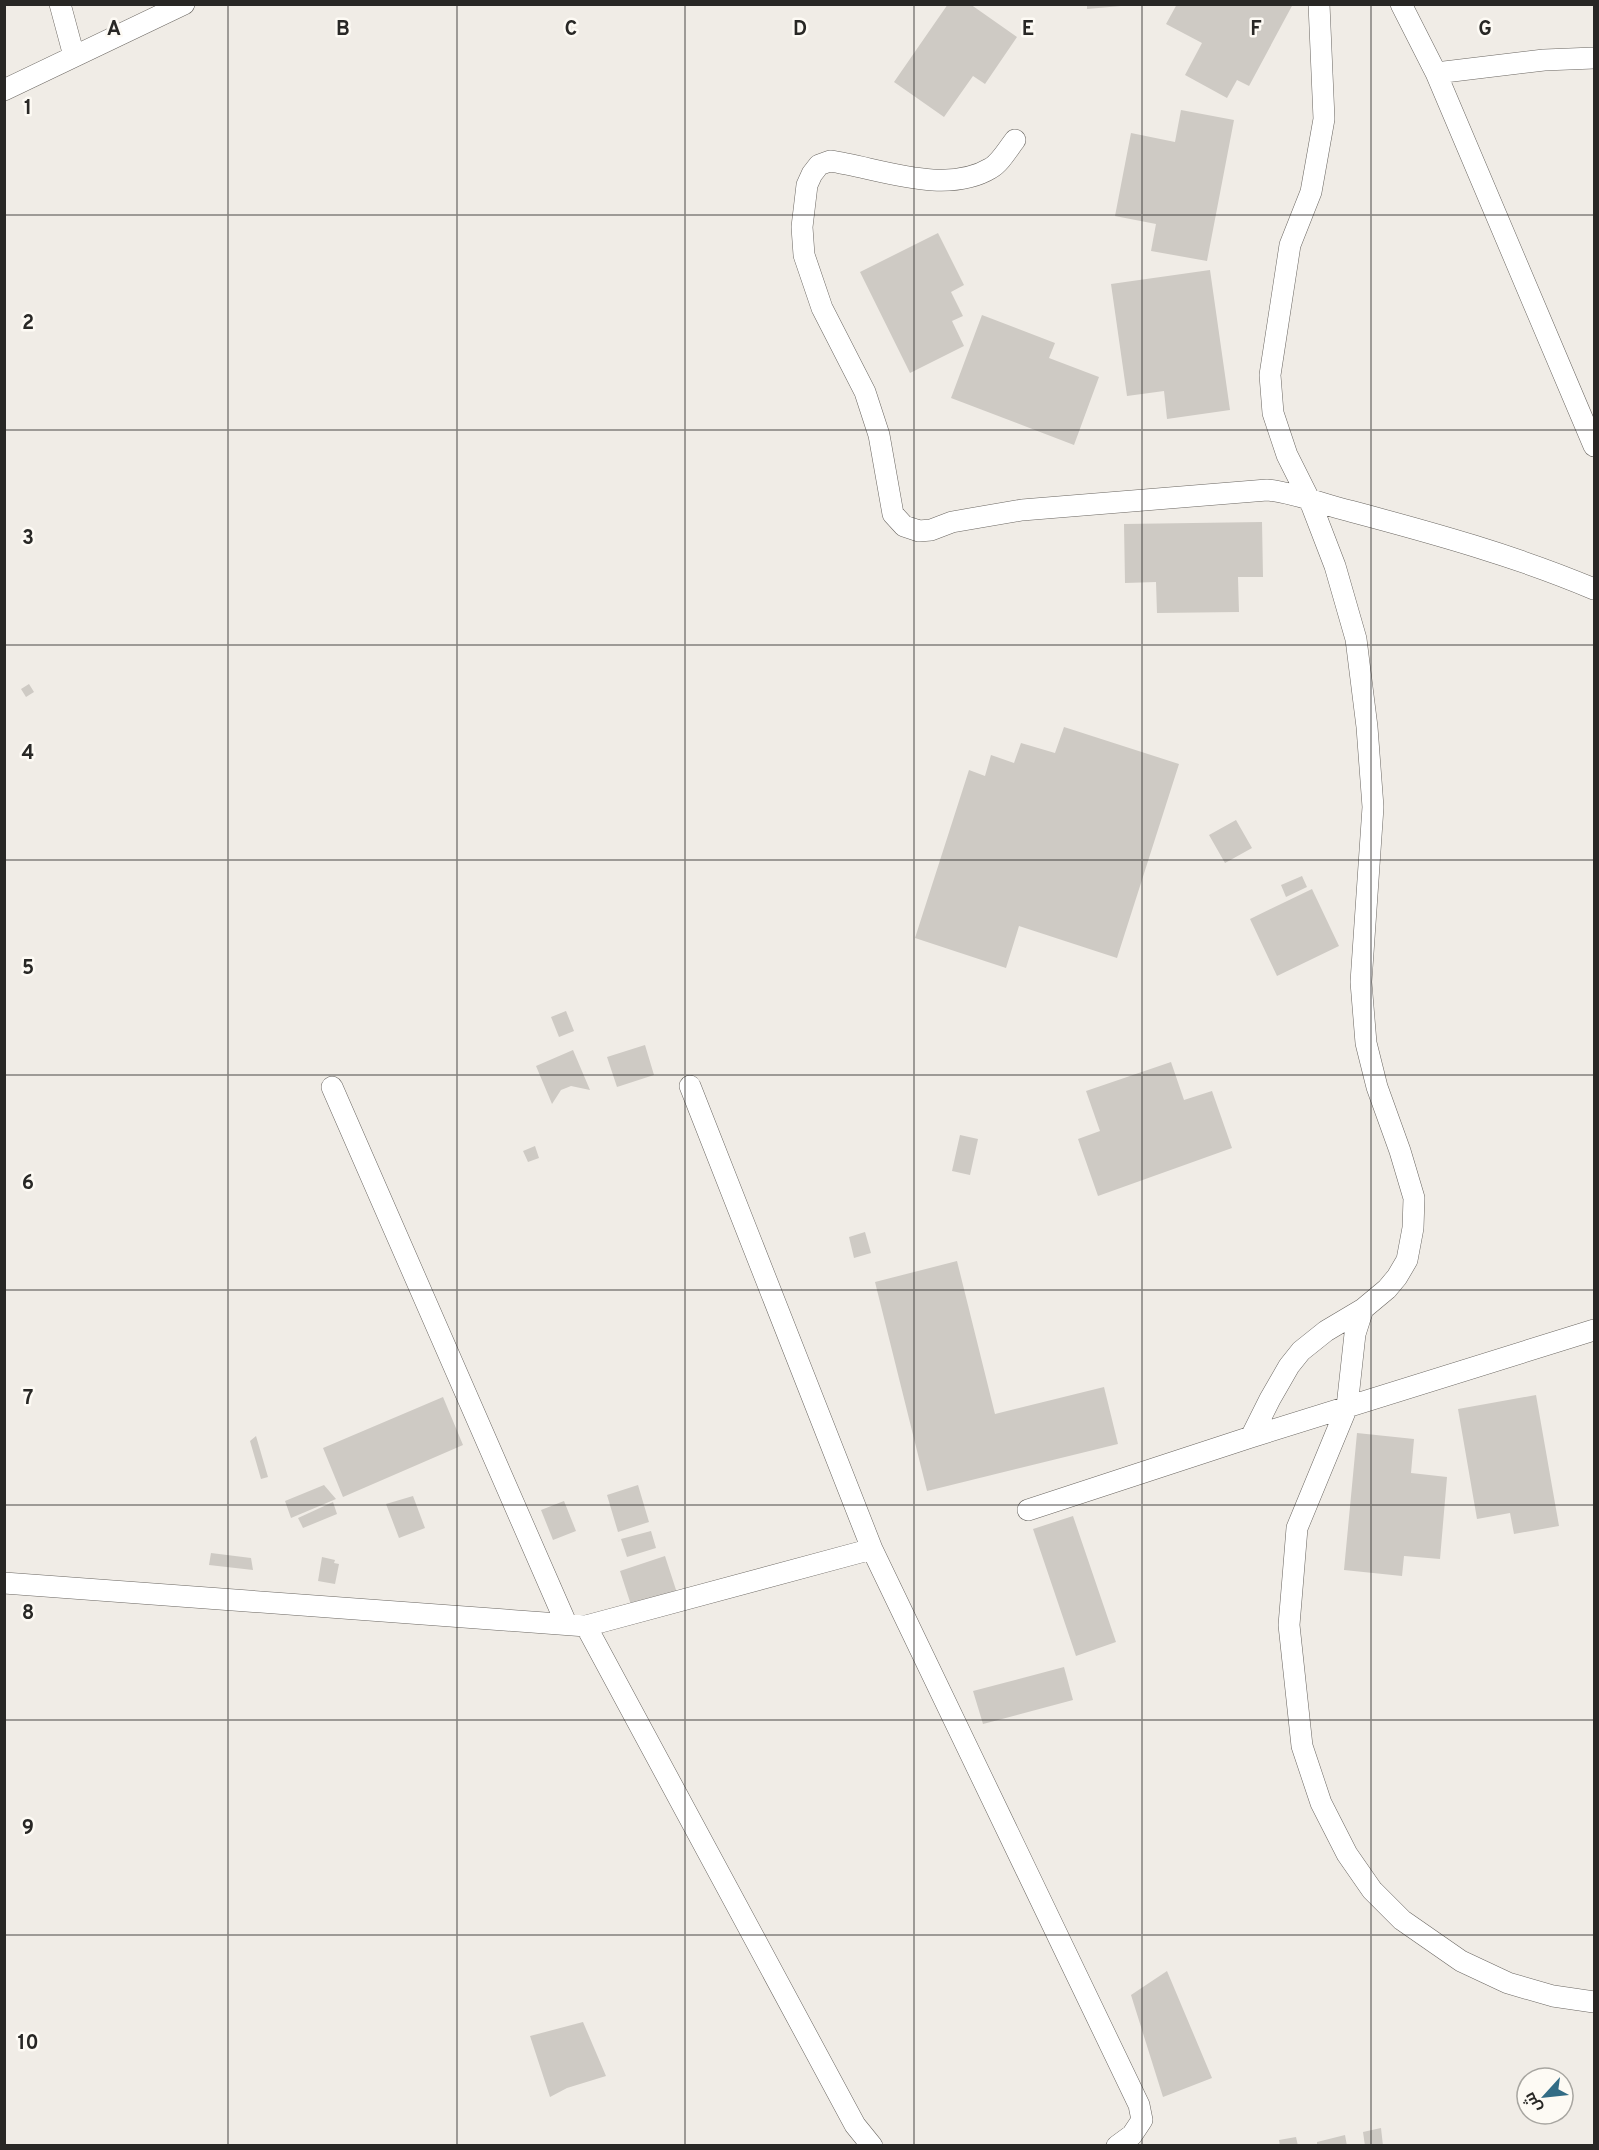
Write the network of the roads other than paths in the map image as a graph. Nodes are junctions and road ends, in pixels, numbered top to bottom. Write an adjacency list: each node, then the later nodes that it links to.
1 (60, 4): 5 (street)
2 (184, 4): 5 (street)
3 (1319, 4): 11 (street)
4 (1401, 4): 7 (street)
5 (74, 56): 8 (street)
6 (1594, 58): 7 (street)
7 (1436, 73): 10 (street)
8 (4, 90)
9 (1015, 140): 11 (street)
10 (1594, 446)
11 (1310, 501): 12 (street); 15 (street)
12 (1594, 589)
13 (690, 1086): 20 (street)
14 (332, 1087): 22 (street)
15 (1363, 1309): 17 (street); 18 (street)
16 (1594, 1330): 17 (street)
17 (1347, 1407): 18 (street); 23 (street)
18 (1251, 1437): 19 (street)
19 (1028, 1510)
20 (872, 1550): 22 (street); 25 (street)
21 (4, 1583): 22 (street)
22 (576, 1624): 24 (street)
23 (1594, 2002)
24 (872, 2145)
25 (1117, 2145)

